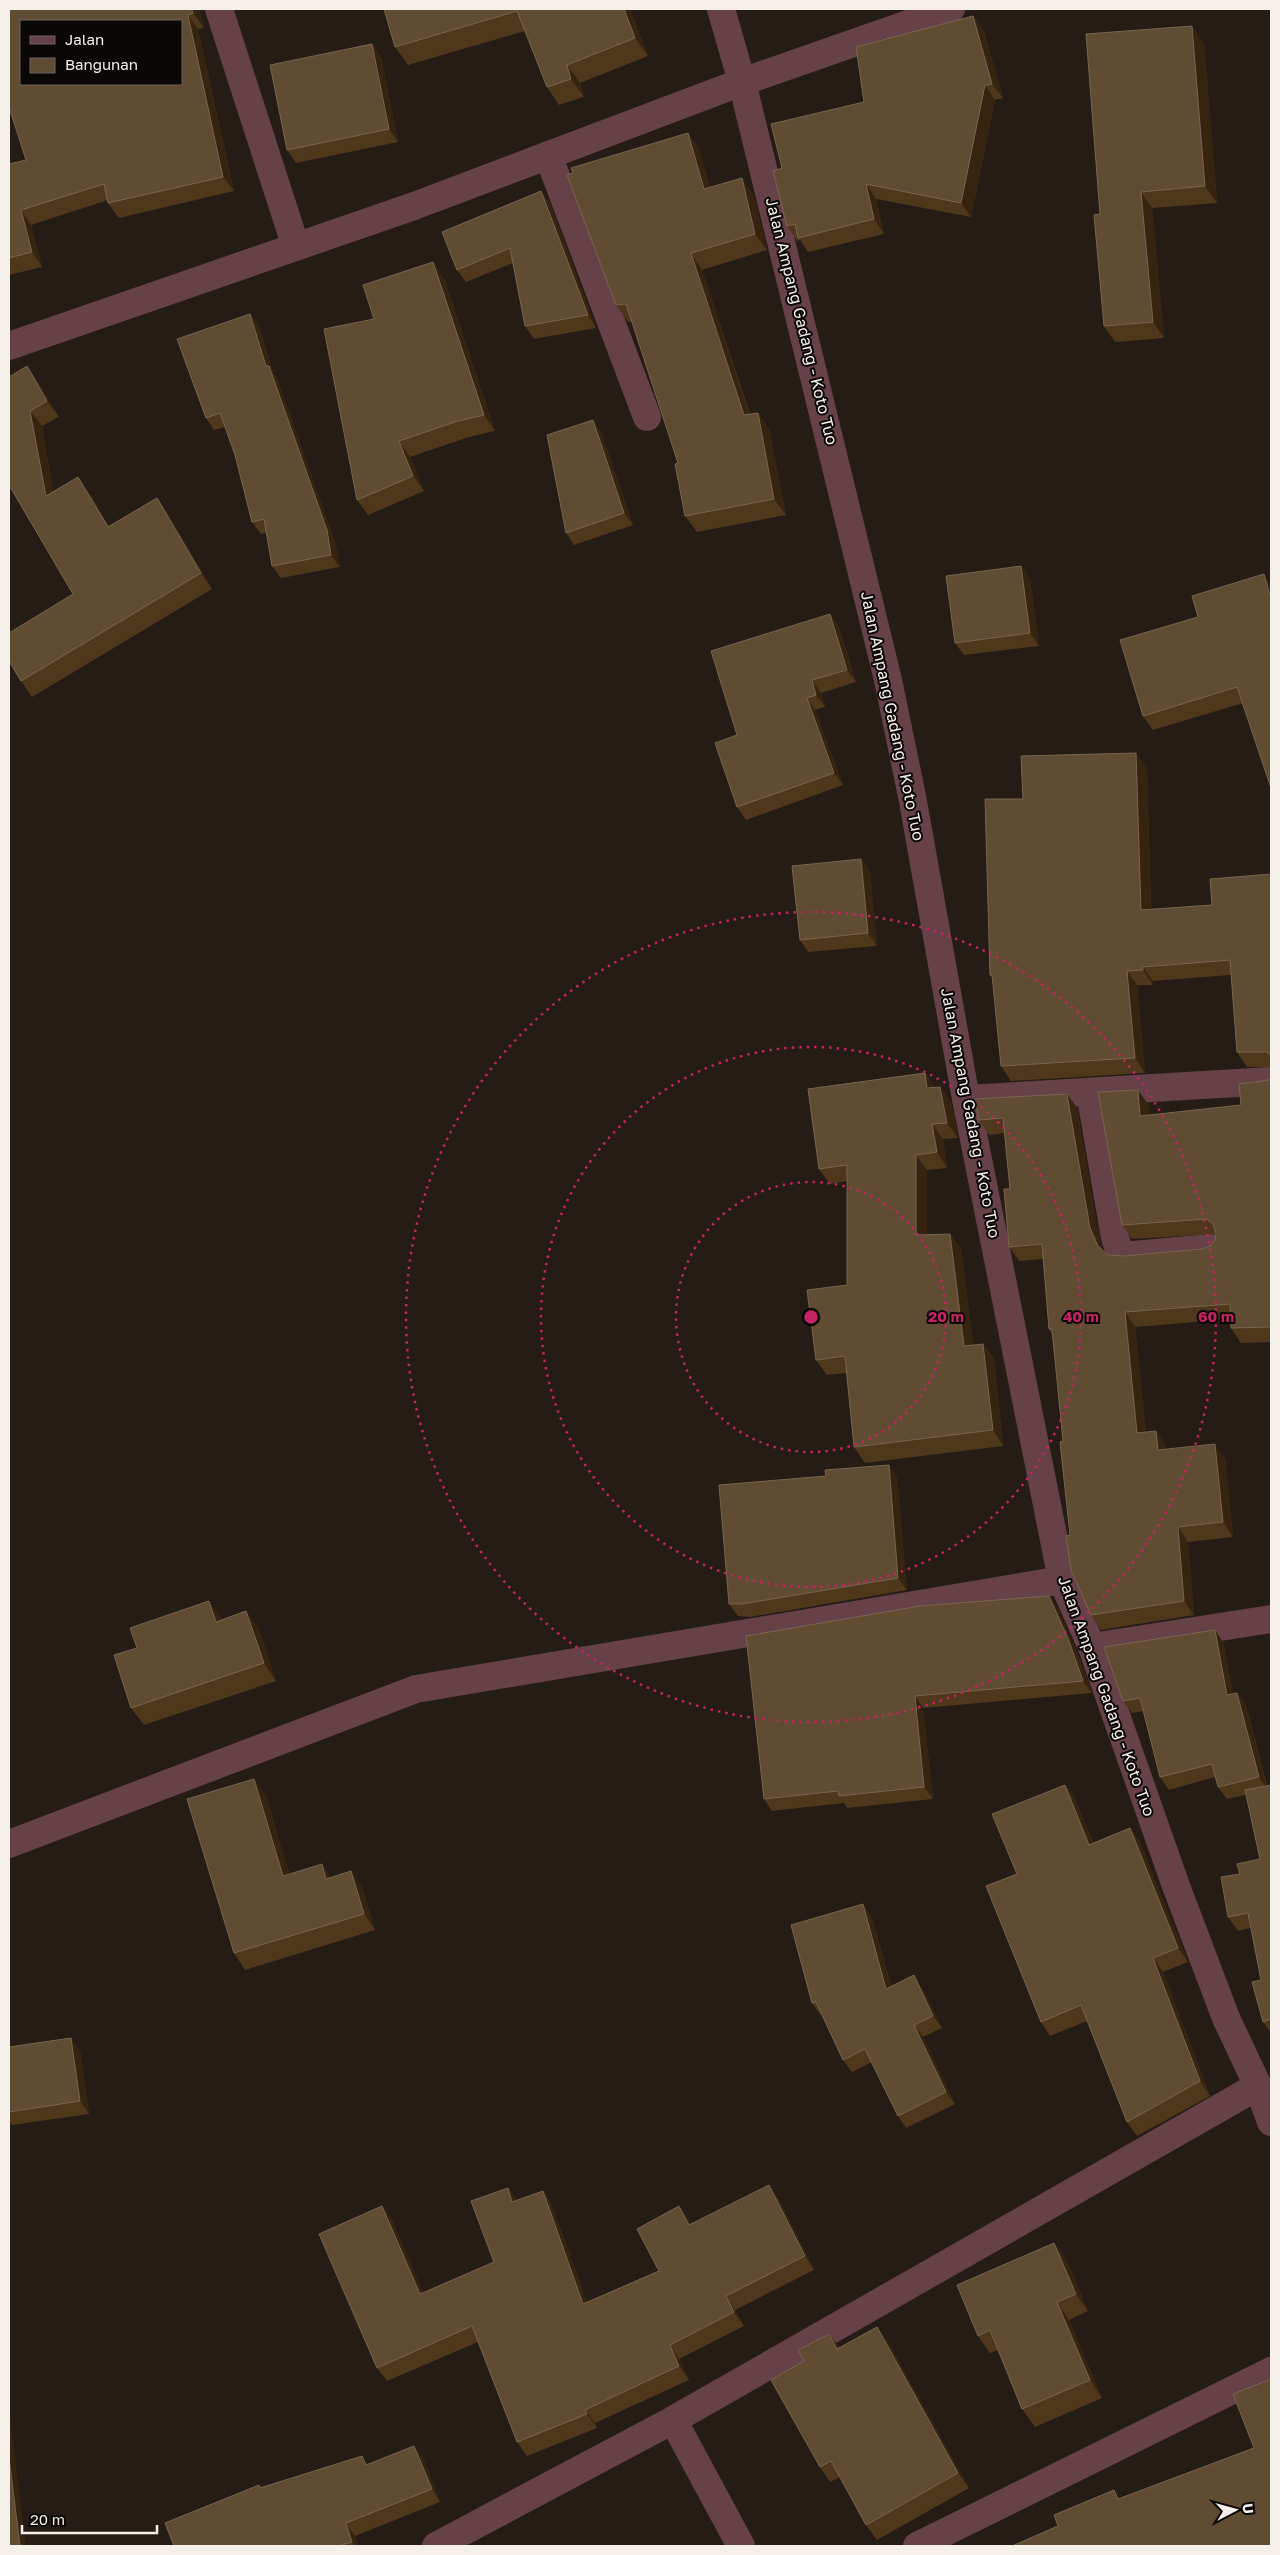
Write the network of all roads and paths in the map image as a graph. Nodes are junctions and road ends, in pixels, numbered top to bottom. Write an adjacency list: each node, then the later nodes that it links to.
1 (219, 9): 6 (street)
2 (721, 9): 4 (street, Jalan Ampang Gadang - Koto Tuo)
3 (952, 9): 4 (street)
4 (742, 82): 5 (street); 11 (street, Jalan Ampang Gadang - Koto Tuo)
5 (548, 155): 6 (street); 8 (street)
6 (296, 247): 7 (street)
7 (9, 346)
8 (647, 417)
9 (1271, 1081): 10 (street)
10 (1090, 1092): 11 (street); 12 (street)
11 (966, 1099): 13 (street, Jalan Ampang Gadang - Koto Tuo)
12 (1211, 1248)
13 (1062, 1580): 15 (street, Jalan Ampang Gadang - Koto Tuo); 16 (street)
14 (1271, 1619): 15 (street)
15 (1092, 1647): 17 (street, Jalan Ampang Gadang - Koto Tuo)
16 (9, 1844)
17 (1258, 2086): 18 (street, Jalan Ampang Gadang - Koto Tuo); 20 (street)
18 (1271, 2122)
19 (1271, 2371): 23 (street)
20 (673, 2420): 21 (street); 22 (street)
21 (436, 2546)
22 (741, 2546)
23 (917, 2546)

